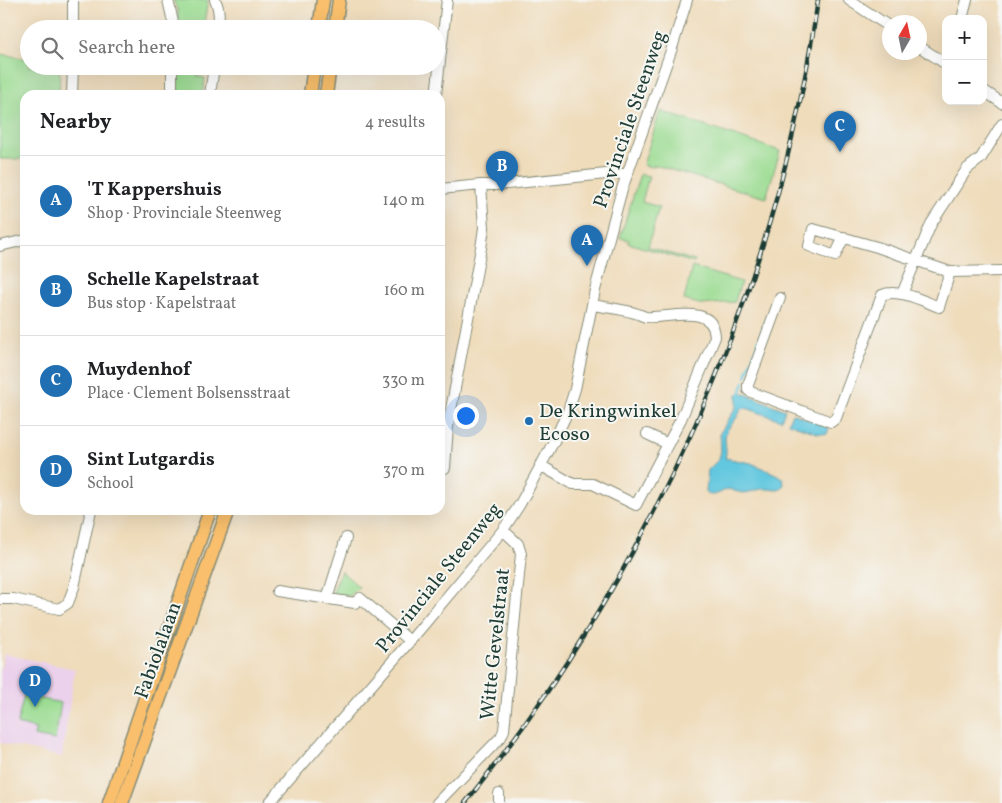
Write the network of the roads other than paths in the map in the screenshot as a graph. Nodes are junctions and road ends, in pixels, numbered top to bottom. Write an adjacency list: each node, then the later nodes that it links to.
1 (73, 0): 11 (street)
2 (168, 0): 12 (street)
3 (215, 0): 13 (street)
4 (323, 0): 14 (main road)
5 (339, 0): 15 (main road)
6 (447, 0): 16 (street)
7 (687, 0): 35 (street, Provinciale Steenweg)
8 (849, 0): 17 (street)
9 (967, 0): 10 (street)
10 (963, 15)
11 (73, 20)
12 (173, 20)
13 (219, 20)
14 (320, 20)
15 (336, 20)
16 (445, 20)
17 (882, 22)
18 (927, 51): 19 (street)
19 (942, 61)
20 (73, 75): 26 (street)
21 (172, 75): 27 (street)
22 (213, 75): 28 (street)
23 (313, 75): 29 (main road)
24 (329, 75): 30 (main road)
25 (438, 75): 31 (street)
26 (72, 90)
27 (172, 90)
28 (211, 90)
29 (311, 90)
30 (327, 90)
31 (437, 90)
32 (987, 93): 33 (street)
33 (1002, 103)
34 (1002, 124): 41 (street)
35 (626, 175): 36 (street); 46 (street, Provinciale Steenweg)
36 (481, 184): 37 (street); 50 (street)
37 (445, 188)
38 (844, 237): 41 (street)
39 (20, 241): 40 (street)
40 (0, 246)
41 (916, 261): 43 (street); 44 (street)
42 (1002, 271): 43 (street)
43 (950, 272): 44 (street)
44 (902, 294): 45 (street)
45 (780, 298)
46 (592, 305): 48 (street); 49 (street, Provinciale Steenweg)
47 (647, 434): 48 (street)
48 (668, 444): 49 (street)
49 (540, 465): 54 (street, Provinciale Steenweg)
50 (445, 468)
51 (90, 515): 57 (street)
52 (208, 515): 60 (main road, Fabiolalaan)
53 (226, 515): 61 (main road, Fabiolalaan)
54 (503, 530): 59 (street, Provinciale Steenweg); 63 (street, Witte Gevelstraat)
55 (346, 538): 58 (street)
56 (278, 592): 58 (street)
57 (0, 599)
58 (327, 599): 59 (street)
59 (410, 641): 62 (street, Provinciale Steenweg)
60 (109, 803)
61 (122, 803)
62 (269, 803)
63 (437, 803)

